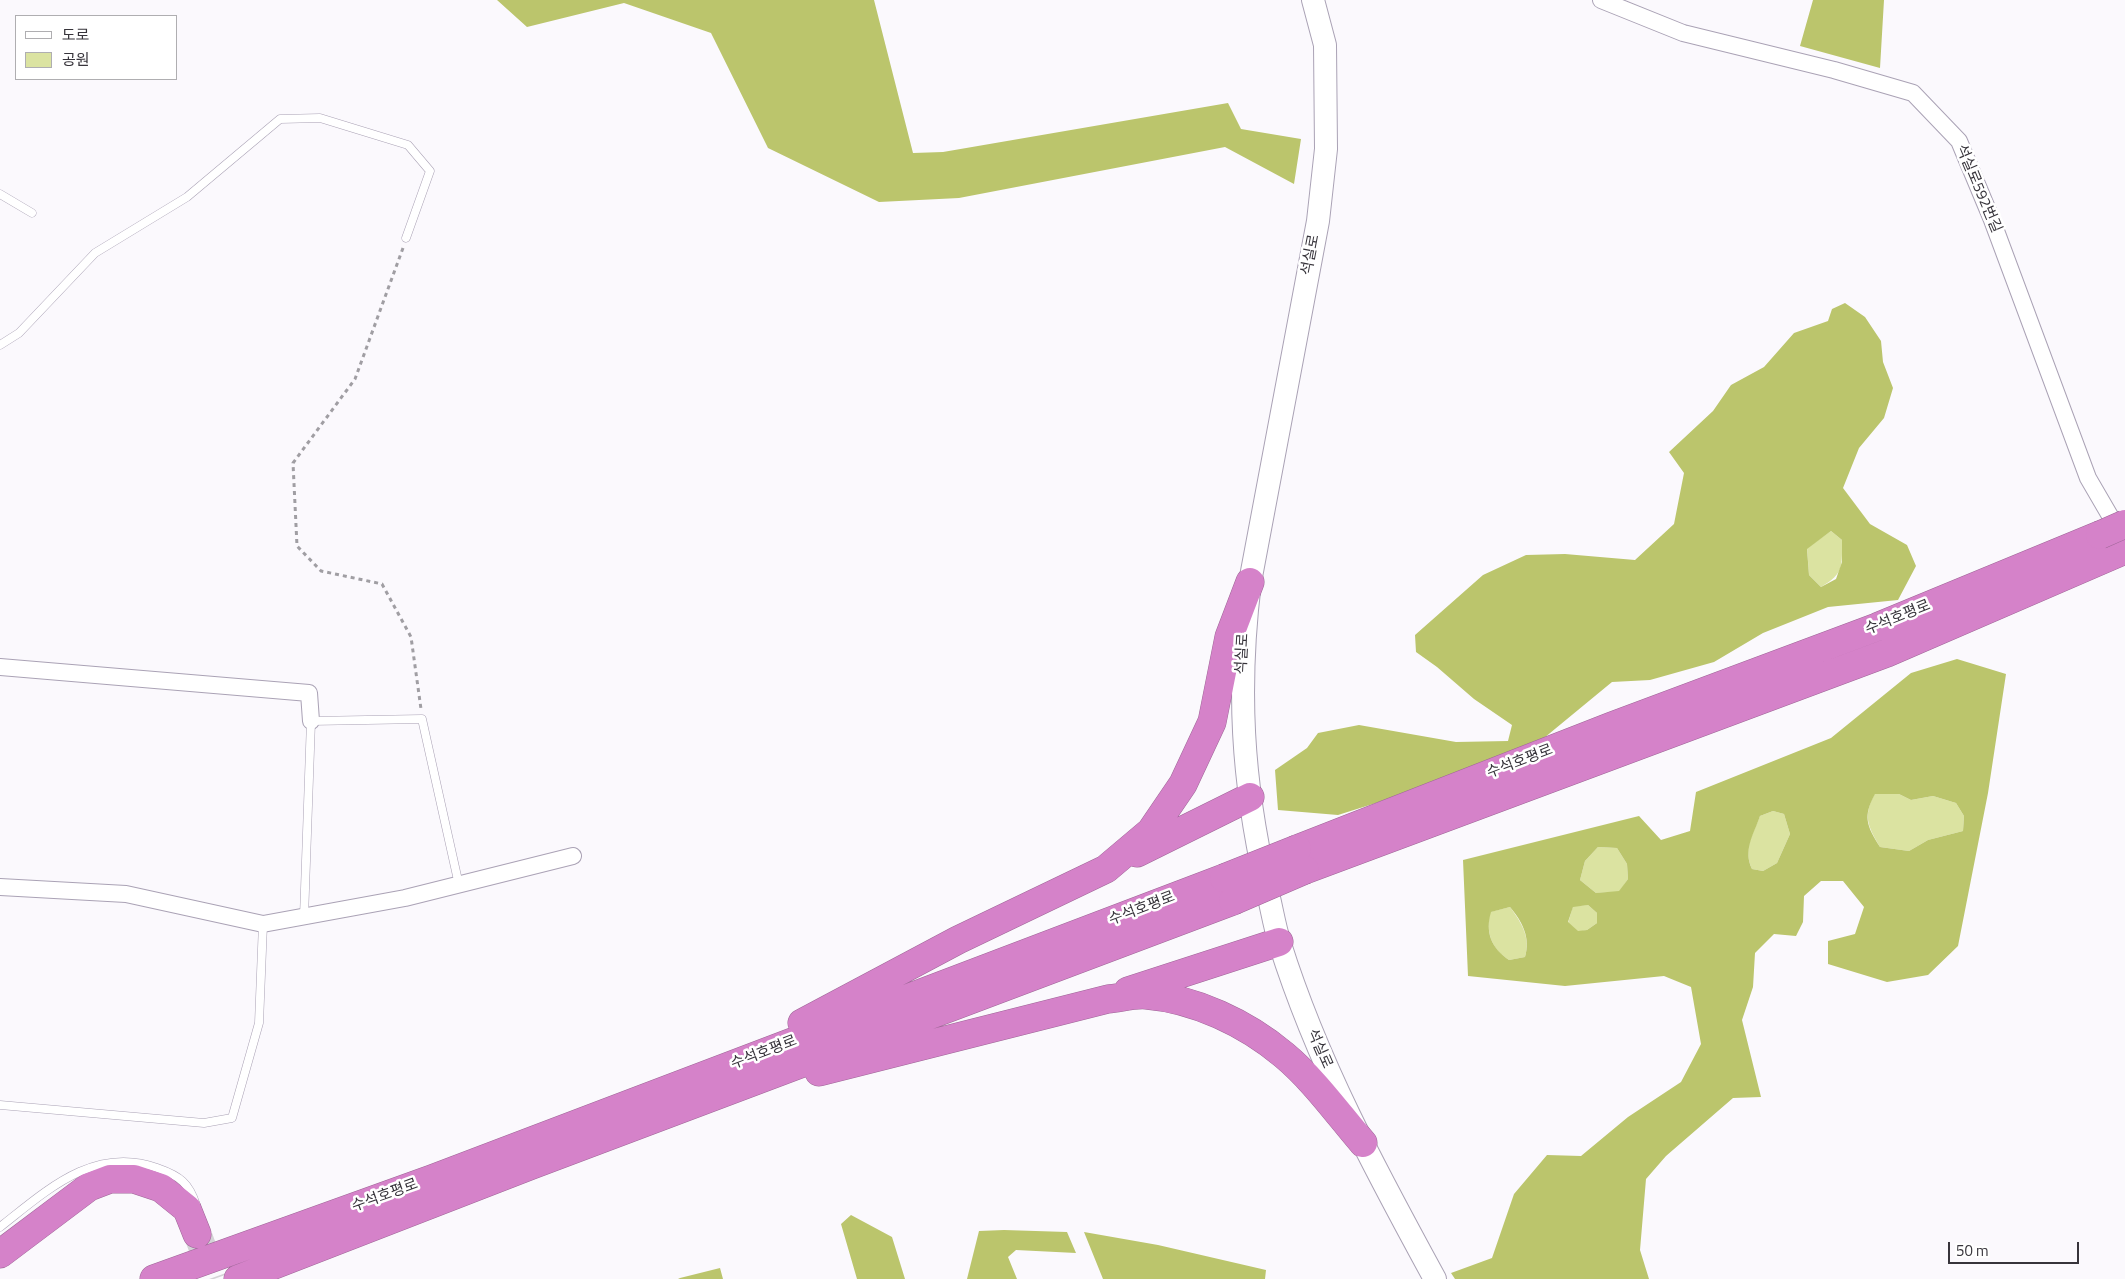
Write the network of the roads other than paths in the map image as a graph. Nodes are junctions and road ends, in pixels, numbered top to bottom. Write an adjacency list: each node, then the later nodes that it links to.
1 (1313, 0): 9 (street, 석실로)
2 (1601, 0): 8 (street, 석실로592번길)
3 (0, 194): 4 (lane)
4 (32, 213)
5 (406, 238): 6 (lane)
6 (0, 345)
7 (2125, 524): 8 (highway, 수석호평로, bridge)
8 (2115, 546): 21 (highway, 수석호평로, bridge)
9 (1250, 582): 12 (street, 석실로); 14 (highway)
10 (0, 667): 11 (street)
11 (311, 721): 15 (lane); 17 (lane)
12 (1250, 797): 14 (highway); 19 (street, 석실로)
13 (573, 856): 15 (street)
14 (1106, 869): 21 (highway)
15 (459, 884): 17 (street)
16 (0, 888): 18 (street)
17 (304, 917): 18 (street)
18 (263, 924): 22 (lane)
19 (1279, 942): 20 (highway); 23 (street, 석실로)
20 (1108, 999): 21 (highway); 23 (highway)
21 (706, 1087): 27 (highway, 수석호평로); 29 (highway, 수석호평로)
22 (0, 1105)
23 (1363, 1144): 30 (street, 석실로)
24 (195, 1215): 25 (lane); 26 (highway)
25 (0, 1227)
26 (0, 1254)
27 (163, 1276): 28 (highway, 수석호평로)
28 (137, 1279)
29 (238, 1279)
30 (1435, 1279)

